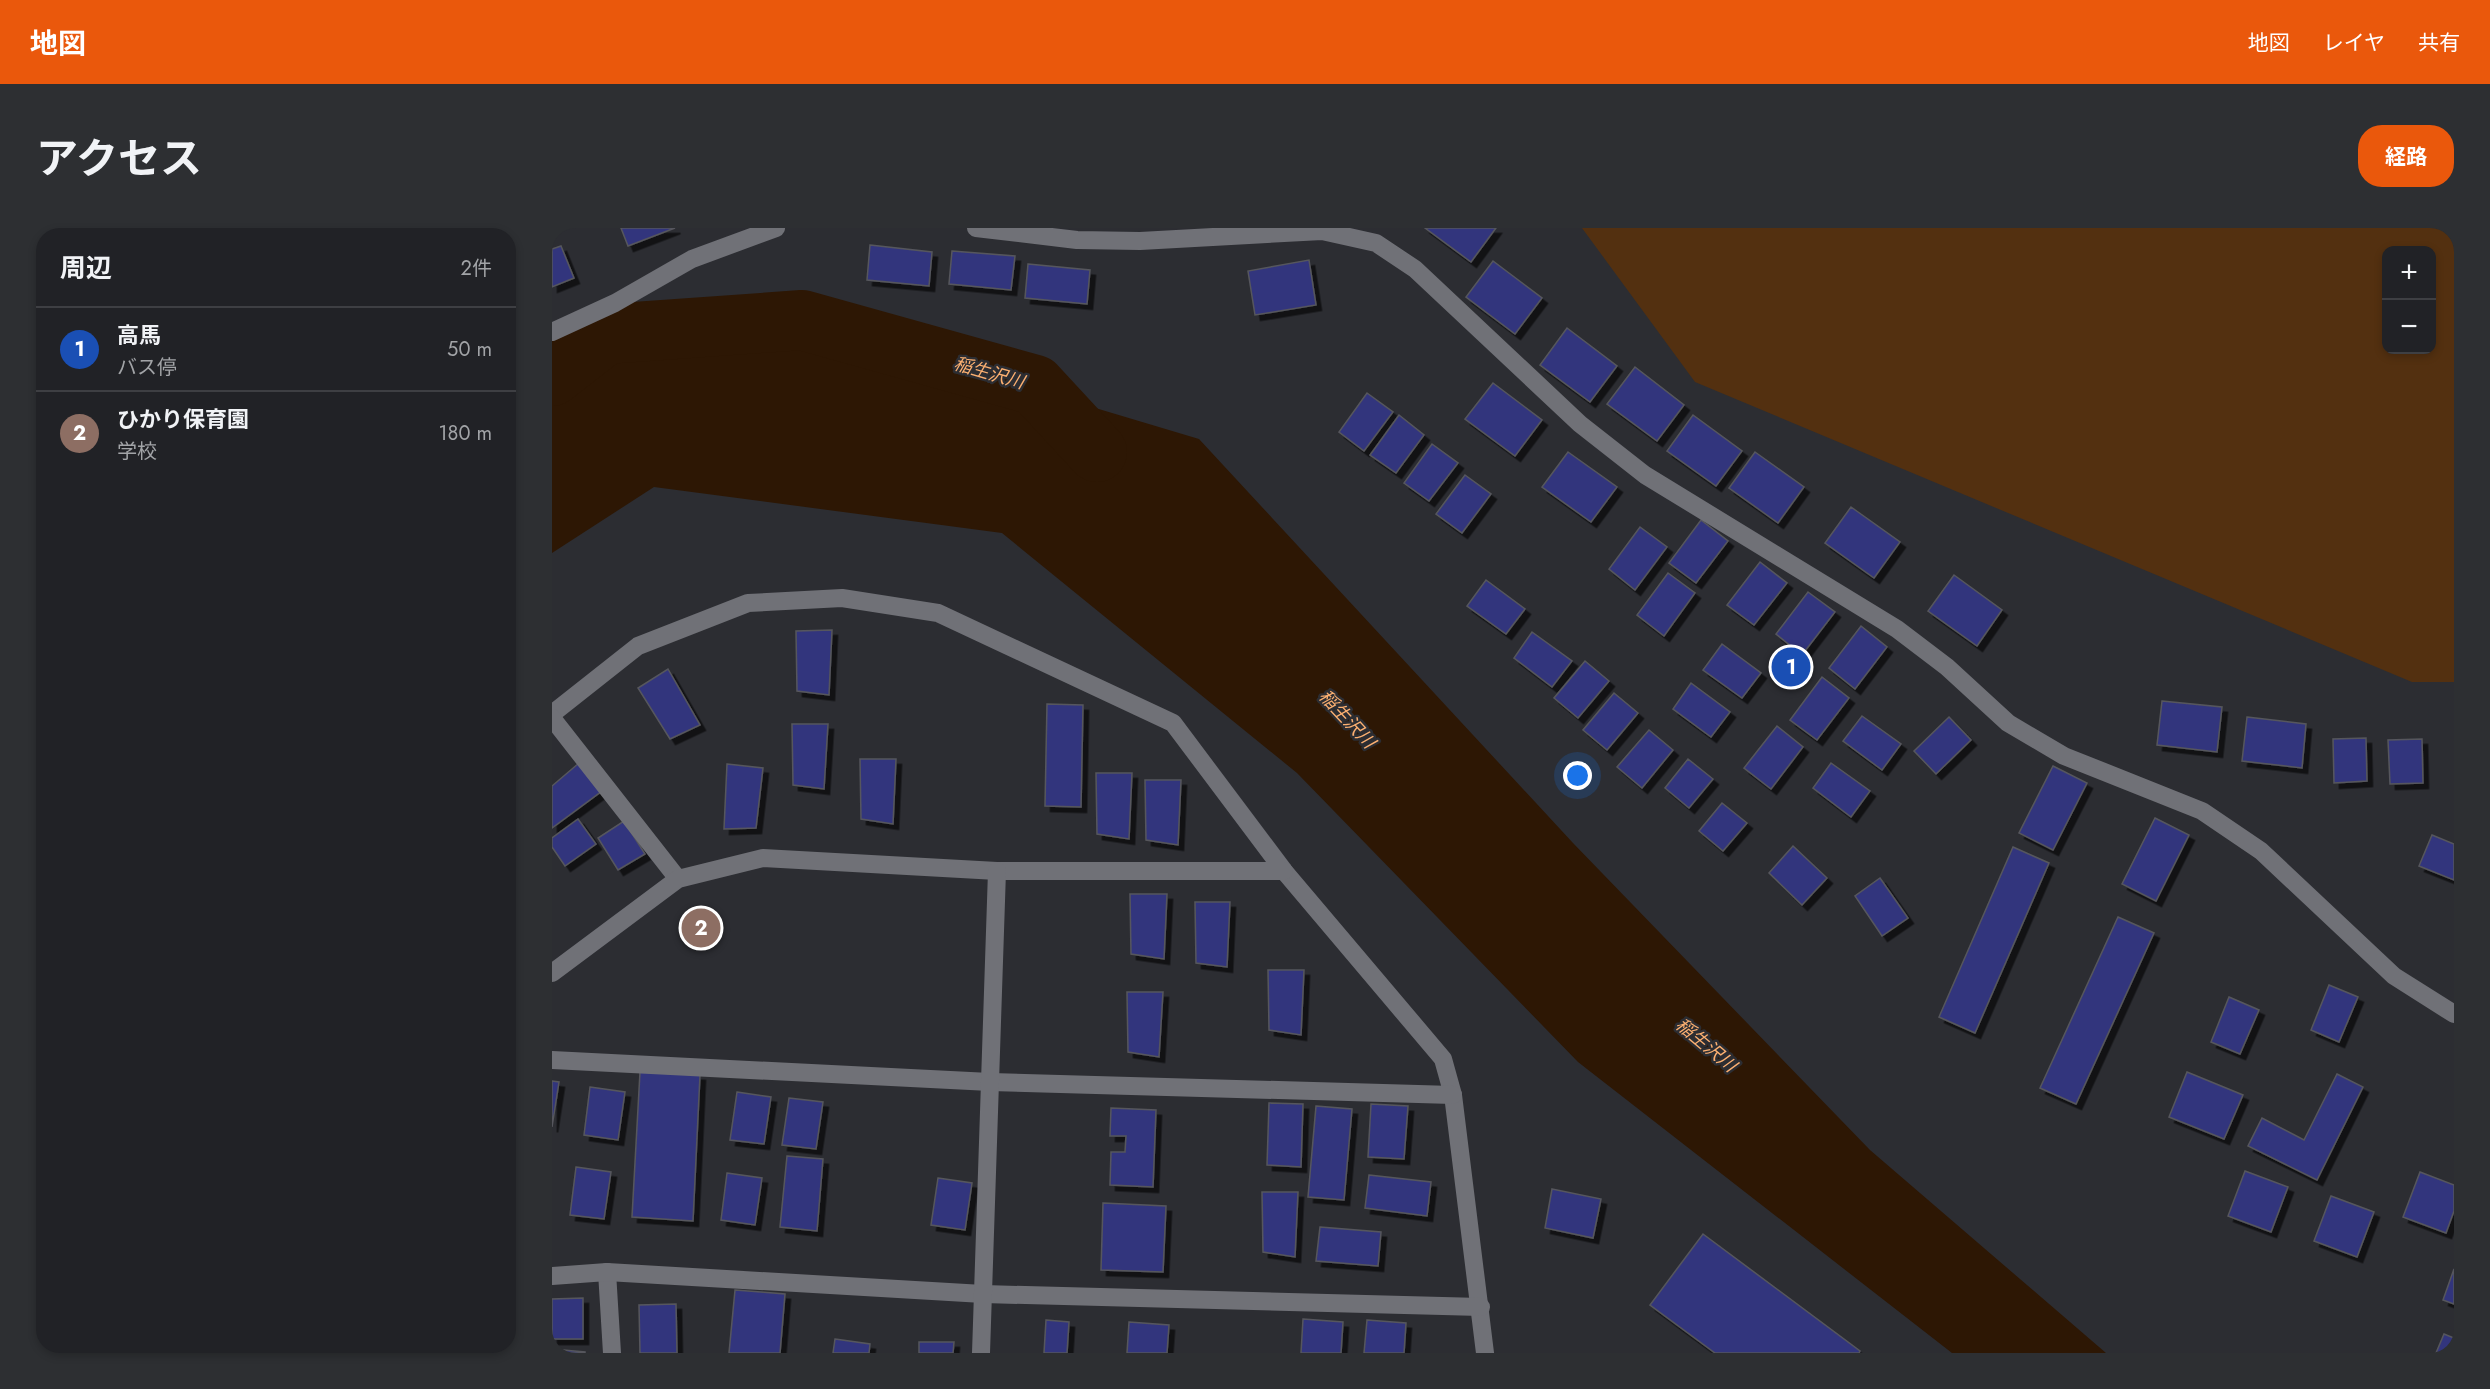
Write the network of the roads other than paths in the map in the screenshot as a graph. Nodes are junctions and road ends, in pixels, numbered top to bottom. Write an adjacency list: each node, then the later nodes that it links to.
1 (776, 228): 3 (street)
2 (976, 228): 9 (street)
3 (552, 332)
4 (552, 716): 6 (street); 7 (street)
5 (998, 871): 6 (street); 7 (street); 11 (street)
6 (1284, 871): 12 (street)
7 (678, 879): 8 (street)
8 (552, 973)
9 (2454, 1014)
10 (552, 1060): 11 (street)
11 (990, 1082): 12 (street); 15 (street)
12 (1453, 1095): 16 (street)
13 (607, 1272): 14 (street); 15 (street); 17 (street)
14 (552, 1276)
15 (983, 1294): 16 (street); 18 (street)
16 (1481, 1307): 19 (street)
17 (612, 1353)
18 (981, 1353)
19 (1485, 1353)

